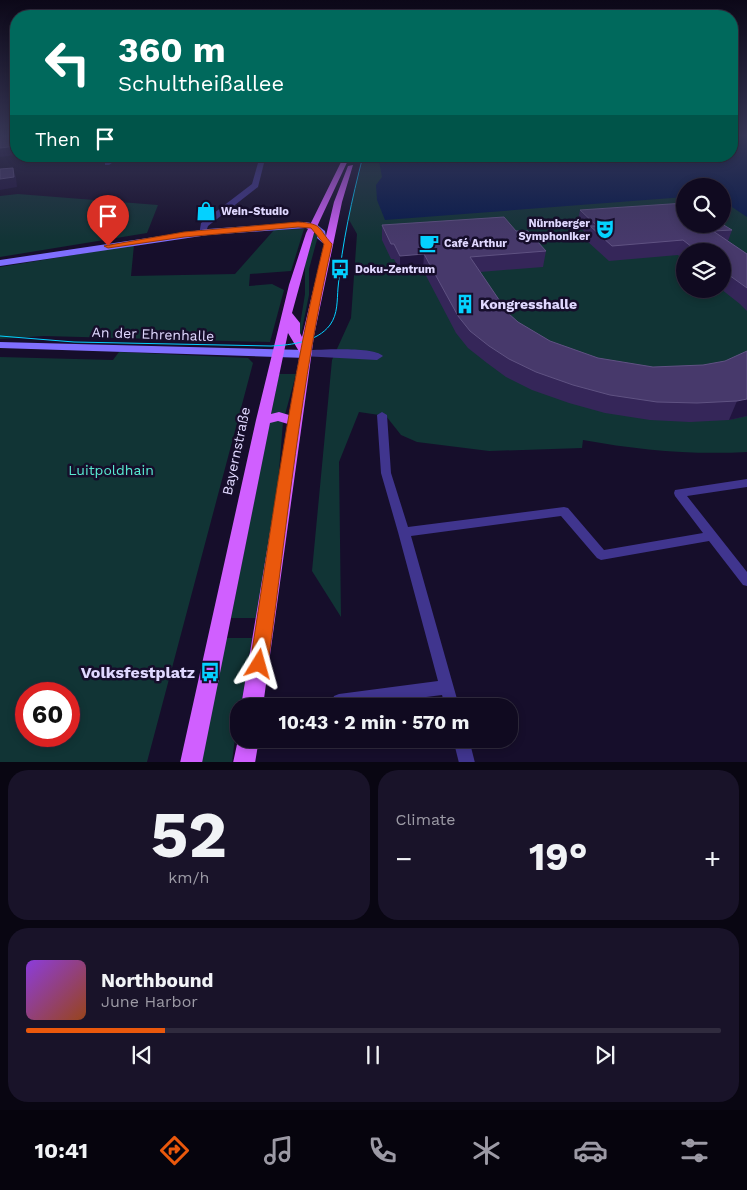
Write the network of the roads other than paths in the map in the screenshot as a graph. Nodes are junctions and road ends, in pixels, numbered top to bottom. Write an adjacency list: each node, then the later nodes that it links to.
1 (259, 172): 5 (street)
2 (339, 172): 4 (main road, Bayernstraße)
3 (349, 172): 6 (main road)
4 (313, 226): 5 (main road); 6 (main road); 8 (main road, Bayernstraße)
5 (202, 233): 7 (main road)
6 (328, 244): 11 (main road)
7 (0, 263)
8 (287, 314): 10 (main road, Bayernstraße); 11 (main road)
9 (0, 345): 10 (main road, An der Ehrenhalle)
10 (277, 353): 11 (main road, An der Ehrenhalle); 14 (main road, Bayernstraße)
11 (306, 354): 12 (street); 15 (main road)
12 (377, 356)
13 (382, 415): 17 (street)
14 (263, 420): 15 (main road); 26 (main road, Bayernstraße)
15 (295, 422): 21 (main road)
16 (747, 483): 18 (street)
17 (404, 532): 18 (street); 20 (street)
18 (712, 536): 19 (street)
19 (747, 581)
20 (446, 687): 22 (street); 23 (street)
21 (253, 698)
22 (362, 698)
23 (449, 698)
24 (246, 748): 27 (main road)
25 (463, 748): 28 (street)
26 (190, 762)
27 (244, 762)
28 (467, 762)

